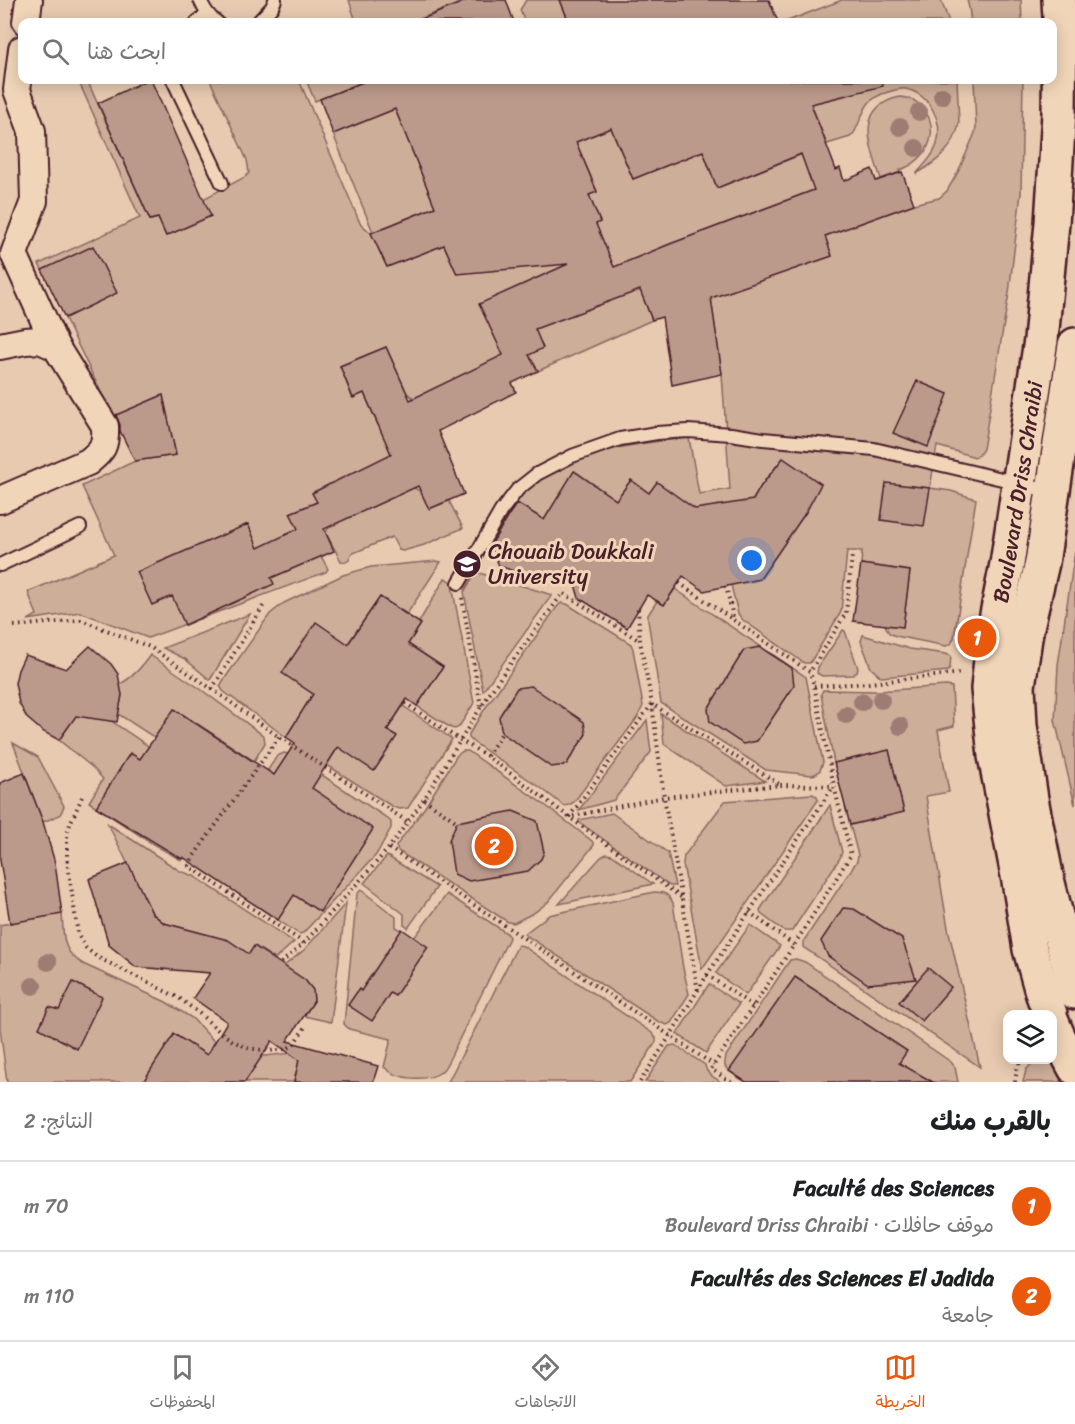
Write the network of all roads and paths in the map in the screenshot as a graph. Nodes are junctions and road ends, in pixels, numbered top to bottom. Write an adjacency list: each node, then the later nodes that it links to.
1 (29, 0): 5 (street)
2 (200, 0): 6 (lane)
3 (275, 0): 7 (lane)
4 (1059, 0): 15 (main road, Boulevard Driss Chraibi)
5 (27, 18)
6 (213, 18)
7 (262, 18)
8 (18, 62): 10 (street)
9 (175, 84): 11 (lane)
10 (9, 92): 14 (street)
11 (222, 183)
12 (1075, 345): 16 (main road, Boulevard Driss Chraibi)
13 (0, 346): 14 (street)
14 (56, 347): 17 (street)
15 (1018, 483): 16 (lane); 21 (lane); 29 (main road, Boulevard Driss Chraibi)
16 (1053, 493): 56 (main road, Boulevard Driss Chraibi)
17 (0, 501)
18 (80, 527): 20 (lane)
19 (852, 556): 30 (path)
20 (0, 565)
21 (459, 583): 35 (path)
22 (679, 583): 26 (path)
23 (726, 586): 26 (path)
24 (265, 603): 32 (path)
25 (638, 609): 28 (path)
26 (734, 621): 30 (path)
27 (14, 626): 32 (path)
28 (640, 641): 34 (path); 35 (path)
29 (991, 670): 31 (path); 58 (main road, Boulevard Driss Chraibi)
30 (810, 672): 31 (path)
31 (814, 686): 41 (path)
32 (212, 689): 37 (path)
33 (405, 703): 38 (path)
34 (652, 704): 40 (path); 43 (path); 45 (path)
35 (481, 707): 38 (path)
36 (502, 733): 39 (path)
37 (279, 737): 46 (path); 51 (path)
38 (460, 740): 39 (path); 44 (path)
39 (487, 756): 45 (path)
40 (780, 785): 41 (path); 43 (path)
41 (834, 786): 50 (path); 52 (path)
42 (82, 797): 59 (path)
43 (664, 797): 45 (path); 49 (path)
44 (424, 799): 46 (path); 47 (path)
45 (568, 817): 49 (path)
46 (408, 822): 48 (path)
47 (457, 822)
48 (388, 848): 51 (path); 61 (path)
49 (681, 897): 55 (path)
50 (749, 912): 52 (path); 54 (path)
51 (304, 944): 53 (path)
52 (794, 945): 57 (path)
53 (280, 963)
54 (707, 975): 55 (path); 57 (path)
55 (698, 991): 61 (path)
56 (1075, 992)
57 (753, 1006): 63 (path)
58 (1049, 1010)
59 (305, 1027)
60 (1057, 1033): 64 (main road)
61 (670, 1036): 63 (path); 65 (path)
62 (1019, 1064): 67 (path)
63 (714, 1065): 66 (path)
64 (1075, 1068)
65 (640, 1082)
66 (731, 1082)
67 (1015, 1082)

